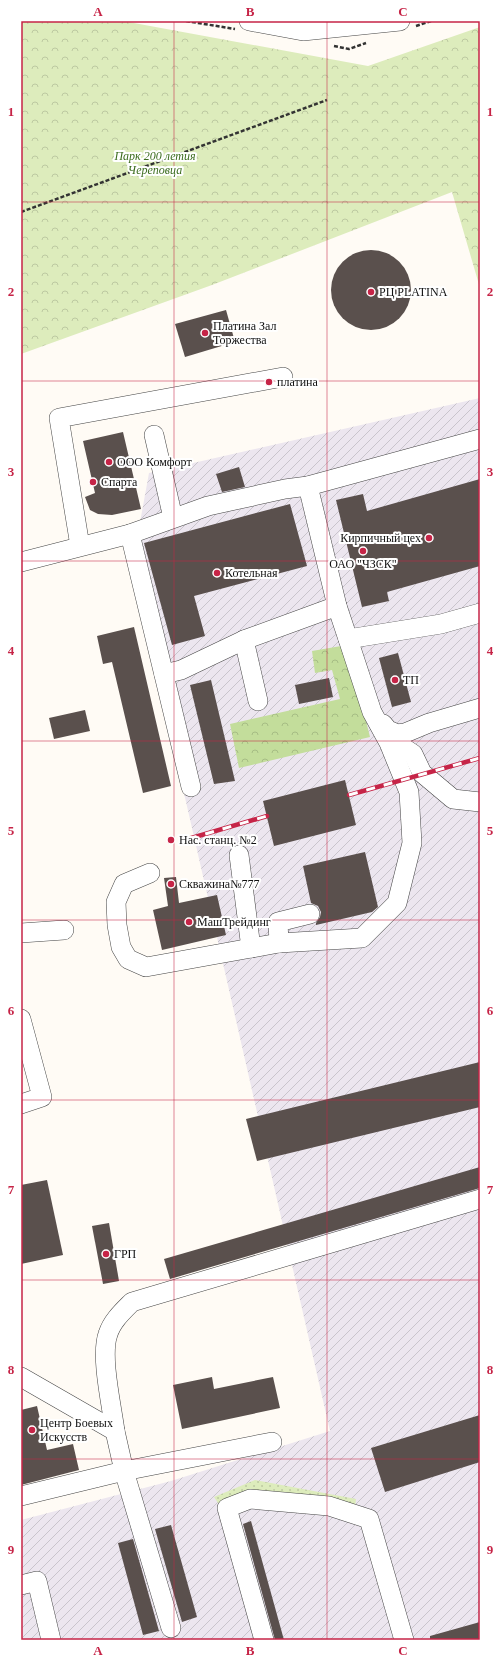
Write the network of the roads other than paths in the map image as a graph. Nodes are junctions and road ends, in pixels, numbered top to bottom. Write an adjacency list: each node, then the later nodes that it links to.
1 (249, 21): 2 (street)
2 (400, 21)
3 (283, 377): 9 (street)
4 (154, 435): 7 (street)
5 (480, 439): 6 (street)
6 (308, 486): 7 (street); 11 (street)
7 (173, 518): 8 (street)
8 (130, 534): 9 (street); 15 (street)
9 (80, 546): 10 (street)
10 (21, 562)
11 (337, 606): 13 (street); 14 (street)
12 (480, 613): 13 (street)
13 (348, 639): 18 (street)
14 (244, 640): 15 (street); 16 (street)
15 (164, 674): 20 (street)
16 (258, 702)
17 (480, 708): 18 (street)
18 (372, 712): 19 (street)
19 (386, 736): 21 (street); 27 (street)
20 (191, 787)
21 (480, 802)
22 (239, 856): 28 (street)
23 (150, 873): 28 (street)
24 (310, 914): 27 (street)
25 (64, 930): 26 (street)
26 (21, 933)
27 (279, 943): 28 (street)
28 (251, 948)
29 (21, 1019): 30 (street)
30 (21, 1104)
31 (480, 1199): 33 (street)
32 (21, 1377): 33 (street)
33 (115, 1432): 35 (street)
34 (272, 1442): 35 (street)
35 (124, 1471): 36 (street); 38 (street)
36 (21, 1496)
37 (21, 1584): 39 (street)
38 (171, 1628)
39 (51, 1640)
40 (264, 1640): 41 (street)
41 (404, 1640)

